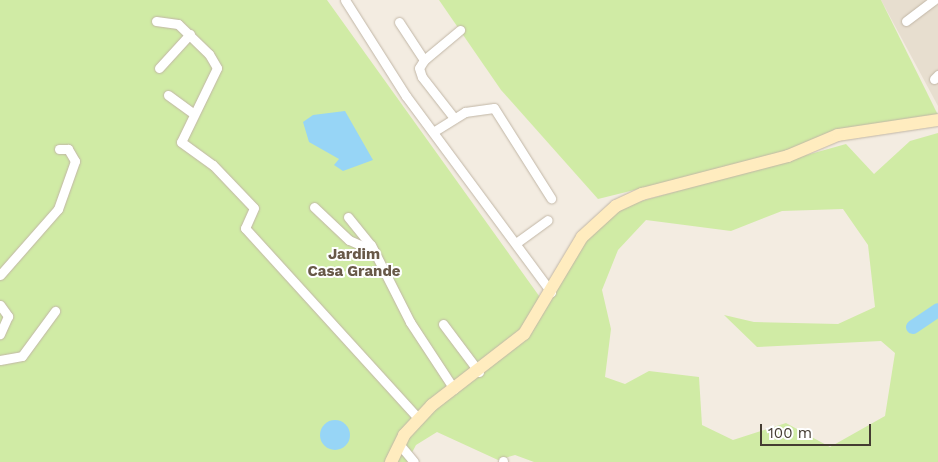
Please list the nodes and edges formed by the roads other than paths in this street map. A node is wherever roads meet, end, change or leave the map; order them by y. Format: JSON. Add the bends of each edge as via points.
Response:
{"nodes":[{"id":1,"x":345,"y":0,"type":"edge"},
{"id":2,"x":934,"y":0,"type":"edge"},
{"id":3,"x":156,"y":21,"type":"dead end"},
{"id":4,"x":906,"y":21,"type":"dead end"},
{"id":5,"x":399,"y":22,"type":"dead end"},
{"id":6,"x":460,"y":30,"type":"dead end"},
{"id":7,"x":190,"y":34,"type":"junction"},
{"id":8,"x":424,"y":60,"type":"junction"},
{"id":9,"x":160,"y":68,"type":"dead end"},
{"id":10,"x":168,"y":94,"type":"dead end"},
{"id":11,"x":194,"y":114,"type":"junction"},
{"id":12,"x":454,"y":118,"type":"junction"},
{"id":13,"x":938,"y":120,"type":"edge"},
{"id":14,"x":433,"y":132,"type":"junction"},
{"id":15,"x":59,"y":149,"type":"dead end"},
{"id":16,"x":551,"y":198,"type":"dead end"},
{"id":17,"x":314,"y":207,"type":"dead end"},
{"id":18,"x":348,"y":217,"type":"dead end"},
{"id":19,"x":548,"y":220,"type":"dead end"},
{"id":20,"x":516,"y":243,"type":"junction"},
{"id":21,"x":374,"y":251,"type":"junction"},
{"id":22,"x":0,"y":275,"type":"edge"},
{"id":23,"x":551,"y":292,"type":"junction"},
{"id":24,"x":0,"y":305,"type":"edge"},
{"id":25,"x":55,"y":311,"type":"dead end"},
{"id":26,"x":443,"y":324,"type":"dead end"},
{"id":27,"x":0,"y":334,"type":"edge"},
{"id":28,"x":0,"y":360,"type":"edge"},
{"id":29,"x":478,"y":372,"type":"junction"},
{"id":30,"x":454,"y":388,"type":"junction"},
{"id":31,"x":418,"y":418,"type":"junction"},
{"id":32,"x":399,"y":444,"type":"junction"},
{"id":33,"x":391,"y":462,"type":"edge"},
{"id":34,"x":414,"y":462,"type":"edge"}],
"edges":[{"from":1,"to":14,"type":"street"},
{"from":2,"to":4,"type":"street"},
{"from":3,"to":7,"type":"street","via":[[178,24]]},
{"from":5,"to":8,"type":"street"},
{"from":6,"to":8,"type":"street"},
{"from":7,"to":9,"type":"street"},
{"from":7,"to":11,"type":"street","via":[[217,68]]},
{"from":8,"to":12,"type":"street","via":[[419,68],[422,77]]},
{"from":10,"to":11,"type":"street"},
{"from":11,"to":31,"type":"street","via":[[181,142],[213,164],[254,208],[245,228]]},
{"from":12,"to":14,"type":"street"},
{"from":12,"to":16,"type":"street","via":[[494,108]]},
{"from":13,"to":23,"type":"main road","via":[[849,132],[778,159],[629,198],[590,228]]},
{"from":14,"to":20,"type":"street"},
{"from":15,"to":22,"type":"street","via":[[68,150],[75,161],[58,209]]},
{"from":17,"to":21,"type":"street","via":[[349,240]]},
{"from":18,"to":21,"type":"street"},
{"from":19,"to":20,"type":"street"},
{"from":20,"to":23,"type":"street"},
{"from":21,"to":30,"type":"street","via":[[410,322]]},
{"from":23,"to":29,"type":"main road","via":[[524,334]]},
{"from":24,"to":27,"type":"street","via":[[8,316]]},
{"from":25,"to":28,"type":"street","via":[[22,356]]},
{"from":26,"to":29,"type":"street"},
{"from":29,"to":30,"type":"main road"},
{"from":30,"to":31,"type":"main road"},
{"from":31,"to":32,"type":"main road"},
{"from":32,"to":33,"type":"main road"},
{"from":32,"to":34,"type":"street"}]}
